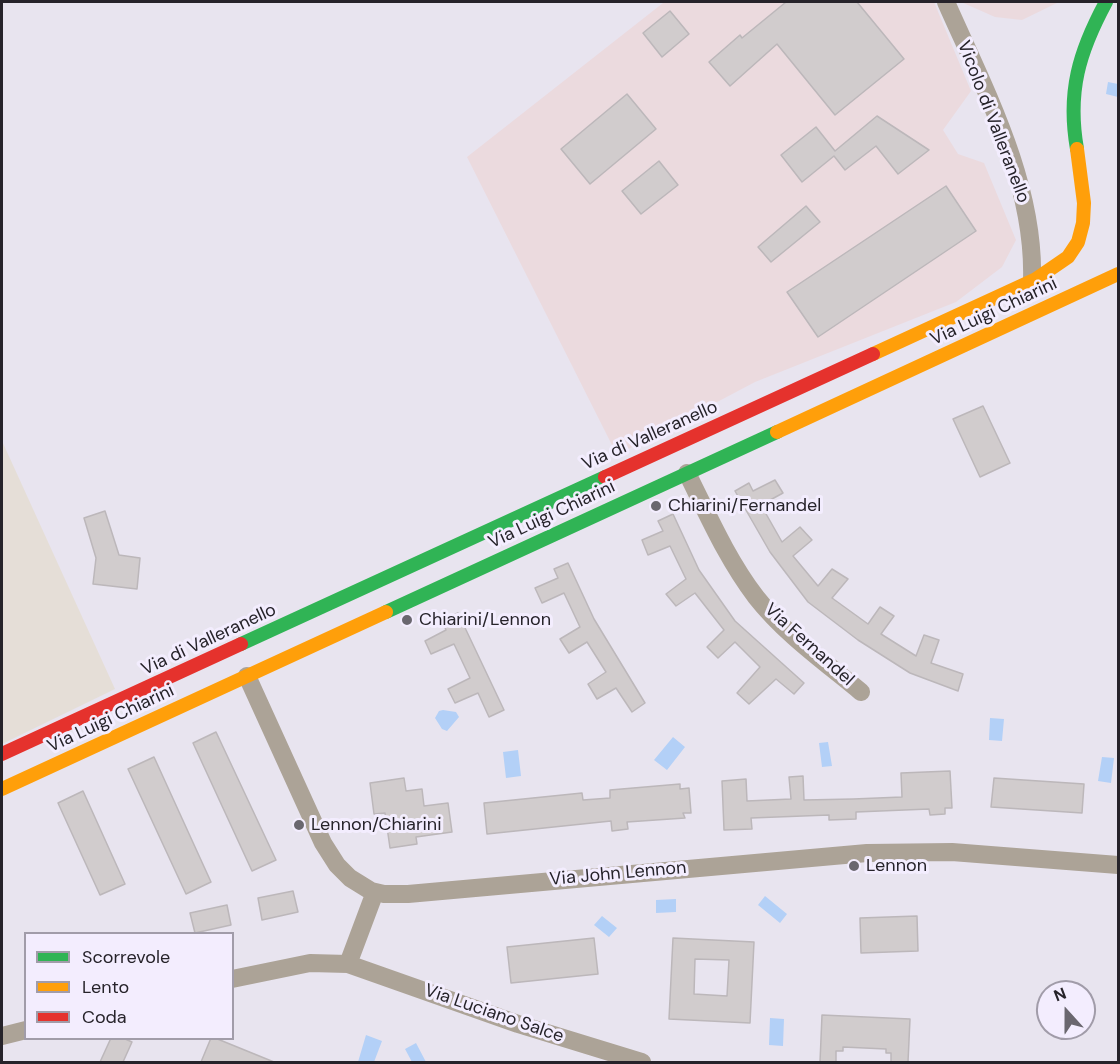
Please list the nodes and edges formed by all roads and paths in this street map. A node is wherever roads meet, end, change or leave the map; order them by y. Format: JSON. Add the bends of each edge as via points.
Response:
{"nodes":[{"id":1,"x":946,"y":2,"type":"edge"},
{"id":2,"x":1106,"y":2,"type":"edge"},
{"id":3,"x":1119,"y":274,"type":"edge"},
{"id":4,"x":1032,"y":280,"type":"junction"},
{"id":5,"x":687,"y":473,"type":"junction"},
{"id":6,"x":247,"y":676,"type":"junction"},
{"id":7,"x":861,"y":692,"type":"dead end"},
{"id":8,"x":2,"y":754,"type":"edge"},
{"id":9,"x":2,"y":789,"type":"edge"},
{"id":10,"x":1119,"y":865,"type":"edge"},
{"id":11,"x":375,"y":892,"type":"junction"},
{"id":12,"x":348,"y":964,"type":"junction"},
{"id":13,"x":234,"y":979,"type":"edge"},
{"id":14,"x":24,"y":1030,"type":"edge"},
{"id":15,"x":2,"y":1036,"type":"edge"},
{"id":16,"x":642,"y":1062,"type":"edge"}],
"edges":[{"from":1,"to":4,"type":"street","name":"Vicolo di Valleranello","via":[[1013,167],[1031,234]]},
{"from":2,"to":4,"type":"street","name":"Via di Valleranello","via":[[1078,67],[1073,94],[1083,201],[1081,235],[1065,260]]},
{"from":3,"to":5,"type":"street","name":"Via Luigi Chiarini"},
{"from":4,"to":8,"type":"street","name":"Via di Valleranello"},
{"from":5,"to":6,"type":"street","name":"Via Luigi Chiarini"},
{"from":5,"to":7,"type":"street","name":"Via Fernandel","via":[[731,558],[757,597],[780,624]]},
{"from":6,"to":9,"type":"street","name":"Via Luigi Chiarini"},
{"from":6,"to":11,"type":"street","name":"Via John Lennon","via":[[327,850],[345,874]]},
{"from":10,"to":11,"type":"street","name":"Via John Lennon","via":[[964,853],[878,852],[408,894]]},
{"from":11,"to":12,"type":"street"},
{"from":12,"to":13,"type":"street","name":"Via Luciano Salce","via":[[310,963]]},
{"from":12,"to":16,"type":"street","name":"Via Luciano Salce","via":[[518,1024]]},
{"from":14,"to":15,"type":"street"}]}
